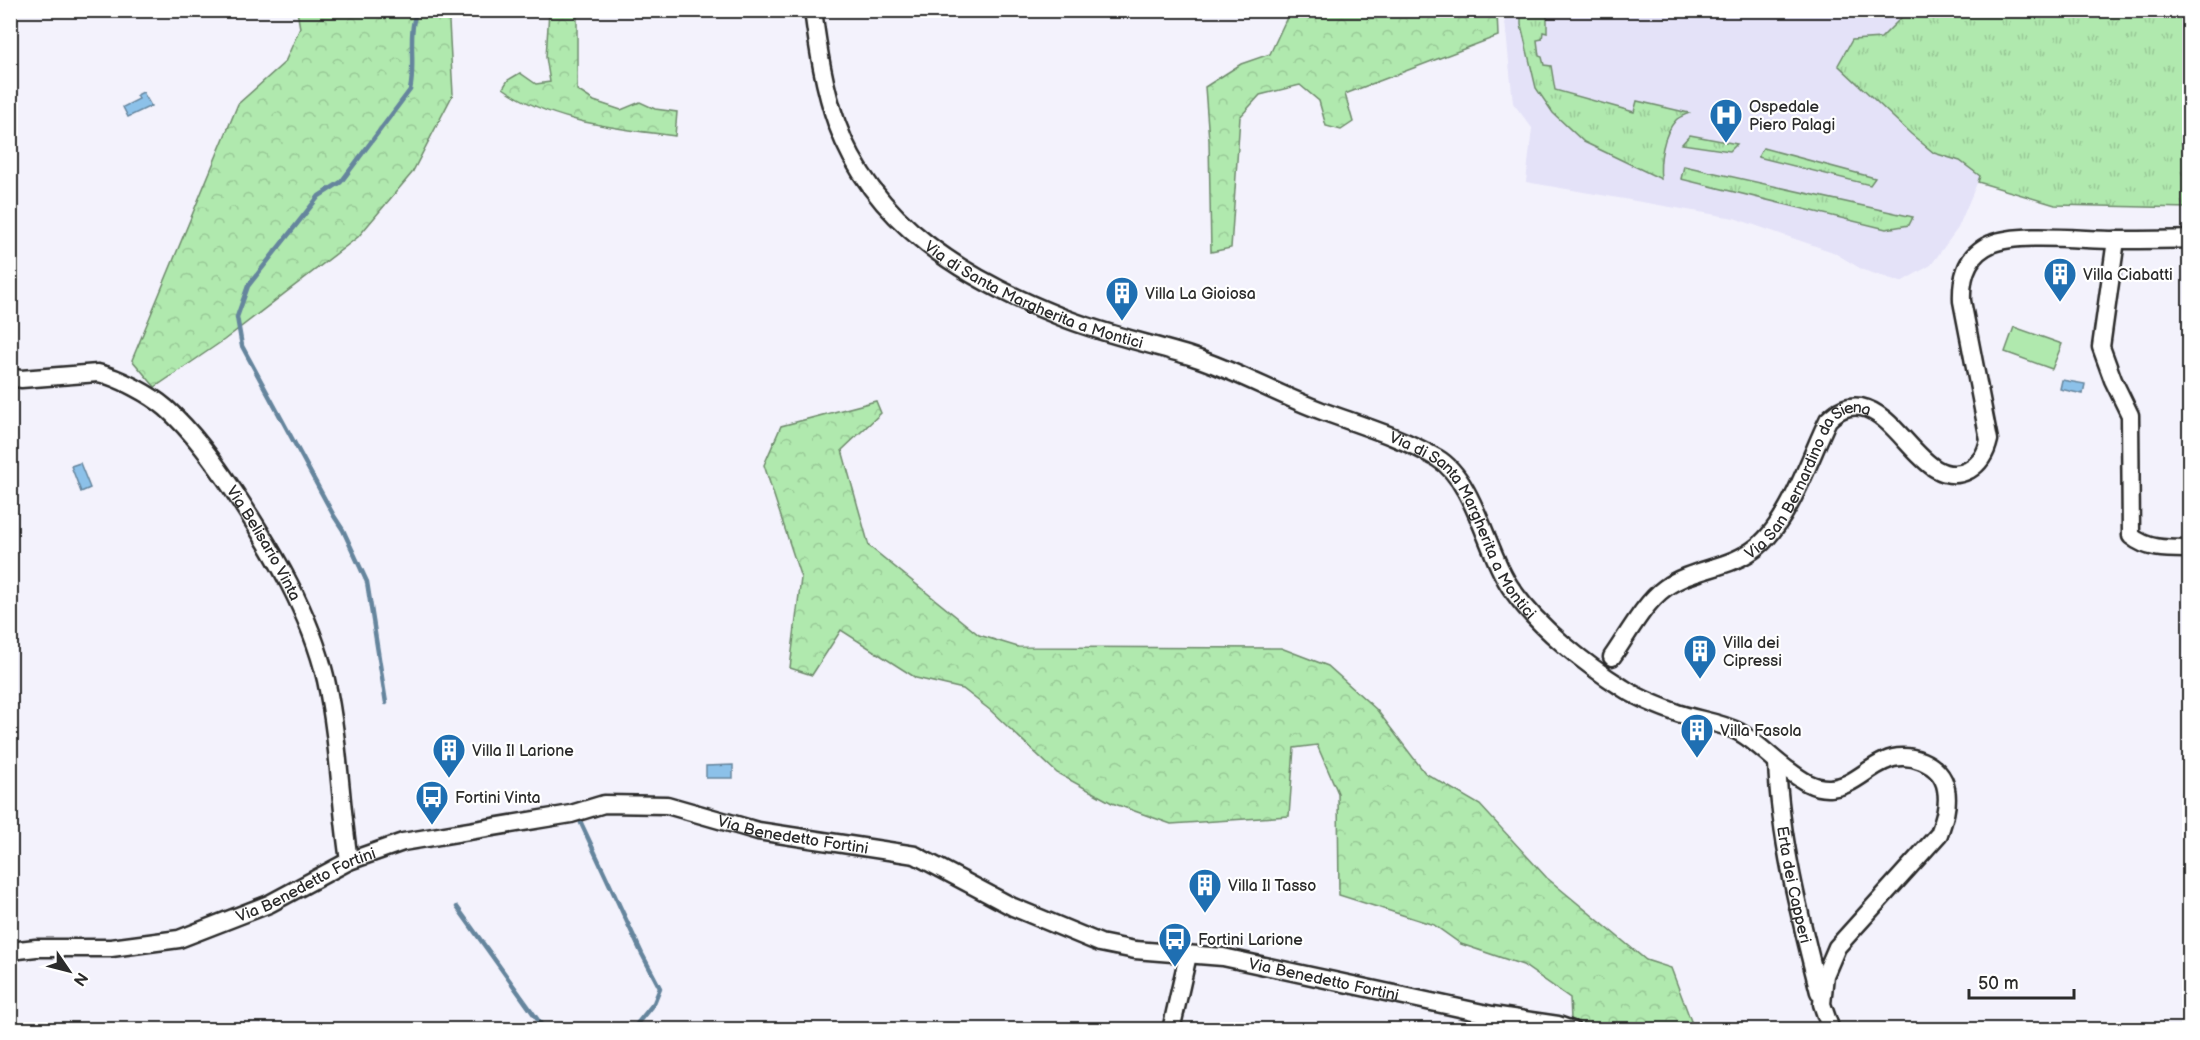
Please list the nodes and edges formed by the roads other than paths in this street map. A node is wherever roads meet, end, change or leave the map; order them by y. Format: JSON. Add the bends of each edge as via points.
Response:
{"nodes":[{"id":1,"x":813,"y":10,"type":"edge"},
{"id":2,"x":2190,"y":239,"type":"edge"},
{"id":3,"x":2116,"y":240,"type":"junction"},
{"id":4,"x":10,"y":377,"type":"edge"},
{"id":5,"x":2190,"y":549,"type":"edge"},
{"id":6,"x":1612,"y":657,"type":"dead end"},
{"id":7,"x":1777,"y":763,"type":"junction"},
{"id":8,"x":349,"y":861,"type":"junction"},
{"id":9,"x":10,"y":951,"type":"edge"},
{"id":10,"x":1188,"y":955,"type":"junction"},
{"id":11,"x":1822,"y":1004,"type":"junction"},
{"id":12,"x":1171,"y":1029,"type":"edge"},
{"id":13,"x":1572,"y":1029,"type":"edge"},
{"id":14,"x":1831,"y":1029,"type":"edge"}],
"edges":[{"from":1,"to":7,"type":"street","name":"Via di Santa Margherita a Montici","via":[[823,72],[849,151],[868,183],[901,223],[932,250],[987,285],[1062,318],[1217,365],[1441,460],[1459,479],[1511,590],[1536,618],[1625,690],[1676,713],[1737,730]]},
{"from":2,"to":3,"type":"street","name":"Via San Bernardino da Siena"},
{"from":3,"to":5,"type":"street","via":[[2101,346],[2130,415],[2131,536],[2156,548]]},
{"from":3,"to":6,"type":"street","name":"Via San Bernardino da Siena","via":[[2004,240],[1989,244],[1969,263],[1963,274],[1962,301],[1989,440],[1979,463],[1958,474],[1942,473],[1878,413],[1848,406],[1836,411],[1780,519],[1766,538],[1741,558],[1665,588]]},
{"from":4,"to":8,"type":"street","name":"Via Belisario Vinta","via":[[98,373],[111,376],[165,407],[222,475],[300,604],[316,646],[332,712]]},
{"from":7,"to":11,"type":"street","name":"Erta dei Capperi","via":[[1795,897]]},
{"from":7,"to":11,"type":"street","name":"Via di Santa Margherita a Montici","via":[[1804,782],[1829,788],[1849,783],[1887,759],[1910,757],[1932,765],[1946,786],[1947,811],[1939,834],[1837,947],[1825,975]]},
{"from":8,"to":9,"type":"street","name":"Via Benedetto Fortini","via":[[269,904],[179,939],[111,948]]},
{"from":8,"to":10,"type":"street","name":"Via Benedetto Fortini","via":[[403,842],[571,814],[604,804],[667,805],[758,831],[915,855],[1013,907],[1100,943]]},
{"from":10,"to":12,"type":"street"},
{"from":10,"to":13,"type":"street","name":"Via Benedetto Fortini","via":[[1223,957]]},
{"from":11,"to":14,"type":"street","name":"Via di Santa Margherita a Montici"}]}
